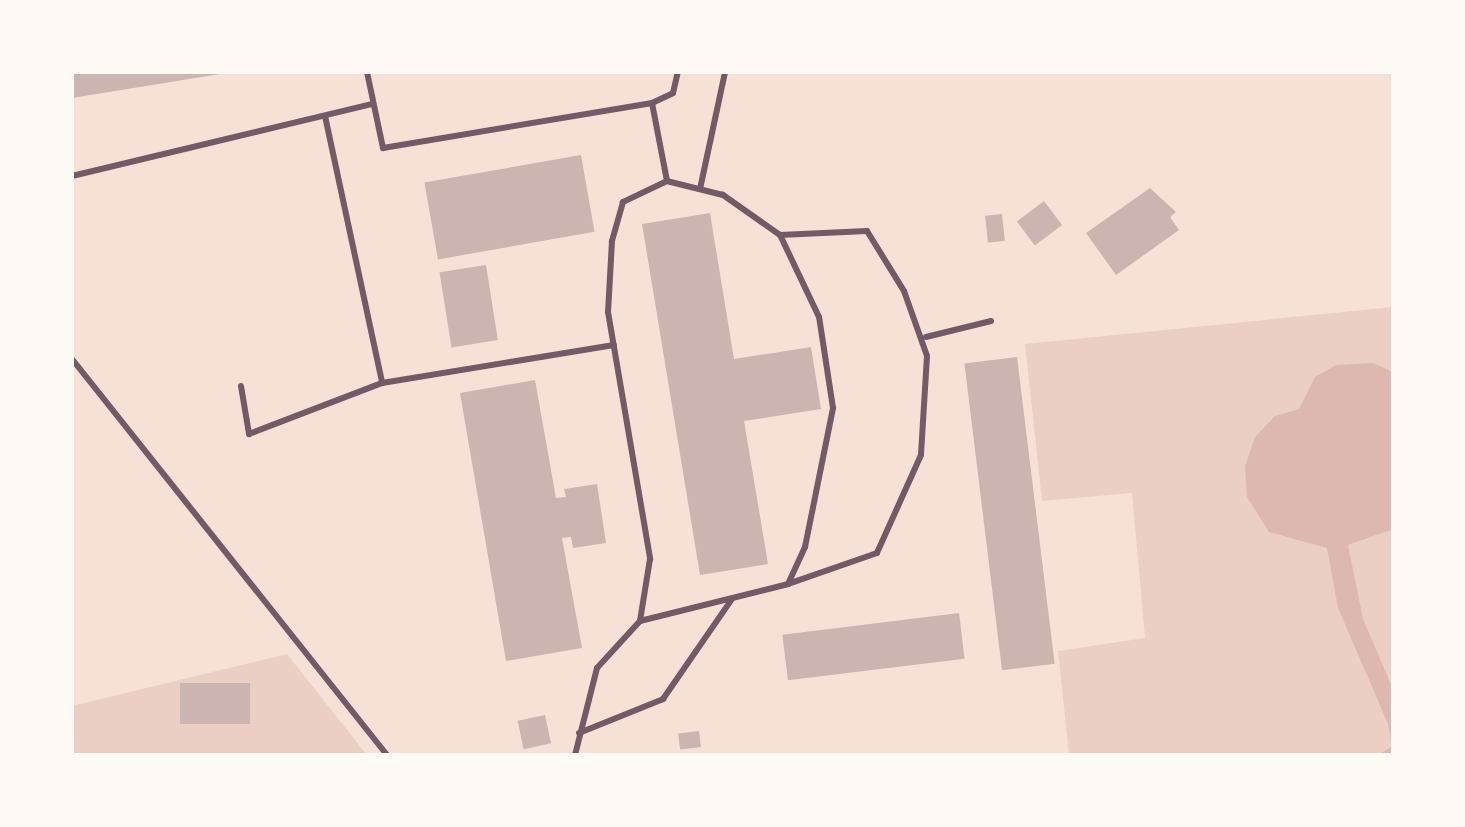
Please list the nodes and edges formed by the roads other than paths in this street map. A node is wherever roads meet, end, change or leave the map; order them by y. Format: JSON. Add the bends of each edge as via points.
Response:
{"nodes":[{"id":1,"x":367,"y":72,"type":"edge"},
{"id":2,"x":678,"y":72,"type":"edge"},
{"id":3,"x":725,"y":72,"type":"edge"},
{"id":4,"x":652,"y":103,"type":"junction"},
{"id":5,"x":373,"y":104,"type":"junction"},
{"id":6,"x":325,"y":116,"type":"junction"},
{"id":7,"x":72,"y":176,"type":"edge"},
{"id":8,"x":667,"y":181,"type":"junction"},
{"id":9,"x":700,"y":189,"type":"junction"},
{"id":10,"x":780,"y":235,"type":"junction"},
{"id":11,"x":991,"y":321,"type":"dead end"},
{"id":12,"x":926,"y":337,"type":"junction"},
{"id":13,"x":614,"y":345,"type":"junction"},
{"id":14,"x":72,"y":359,"type":"edge"},
{"id":15,"x":382,"y":383,"type":"junction"},
{"id":16,"x":241,"y":386,"type":"dead end"},
{"id":17,"x":788,"y":584,"type":"junction"},
{"id":18,"x":732,"y":598,"type":"junction"},
{"id":19,"x":640,"y":621,"type":"junction"},
{"id":20,"x":579,"y":733,"type":"junction"},
{"id":21,"x":387,"y":755,"type":"edge"},
{"id":22,"x":575,"y":755,"type":"edge"}],
"edges":[{"from":1,"to":5,"type":"lane"},
{"from":2,"to":4,"type":"lane","via":[[673,93]]},
{"from":3,"to":9,"type":"lane"},
{"from":4,"to":5,"type":"lane","via":[[383,148]]},
{"from":4,"to":8,"type":"lane"},
{"from":5,"to":6,"type":"lane"},
{"from":6,"to":7,"type":"lane"},
{"from":6,"to":15,"type":"lane"},
{"from":8,"to":9,"type":"lane"},
{"from":8,"to":13,"type":"lane","via":[[623,202],[612,241]]},
{"from":9,"to":10,"type":"lane","via":[[723,195]]},
{"from":10,"to":12,"type":"lane","via":[[867,231]]},
{"from":10,"to":17,"type":"lane","via":[[819,317],[833,408],[805,547]]},
{"from":11,"to":12,"type":"lane"},
{"from":12,"to":17,"type":"lane","via":[[921,455],[877,553]]},
{"from":13,"to":15,"type":"lane"},
{"from":13,"to":19,"type":"lane","via":[[650,559]]},
{"from":14,"to":21,"type":"lane"},
{"from":15,"to":16,"type":"lane","via":[[249,434]]},
{"from":17,"to":18,"type":"lane"},
{"from":18,"to":19,"type":"lane"},
{"from":18,"to":20,"type":"lane","via":[[663,699]]},
{"from":19,"to":20,"type":"lane","via":[[597,668]]},
{"from":20,"to":22,"type":"lane"}]}
